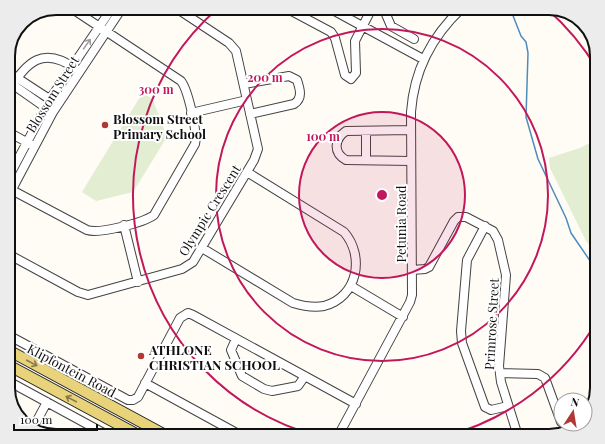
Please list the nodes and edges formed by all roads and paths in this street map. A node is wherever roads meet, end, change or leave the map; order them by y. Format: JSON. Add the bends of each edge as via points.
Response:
{"nodes":[{"id":1,"x":81,"y":15,"type":"edge"},
{"id":2,"x":107,"y":15,"type":"edge"},
{"id":3,"x":117,"y":15,"type":"edge"},
{"id":4,"x":186,"y":15,"type":"edge"},
{"id":5,"x":299,"y":15,"type":"edge"},
{"id":6,"x":342,"y":15,"type":"edge"},
{"id":7,"x":368,"y":15,"type":"edge"},
{"id":8,"x":386,"y":15,"type":"edge"},
{"id":9,"x":455,"y":15,"type":"edge"},
{"id":10,"x":363,"y":26,"type":"junction"},
{"id":11,"x":99,"y":27,"type":"junction"},
{"id":12,"x":106,"y":32,"type":"junction"},
{"id":13,"x":414,"y":39,"type":"dead end"},
{"id":14,"x":423,"y":59,"type":"junction"},
{"id":15,"x":72,"y":66,"type":"junction"},
{"id":16,"x":80,"y":72,"type":"junction"},
{"id":17,"x":15,"y":79,"type":"edge"},
{"id":18,"x":15,"y":82,"type":"edge"},
{"id":19,"x":15,"y":83,"type":"edge"},
{"id":20,"x":244,"y":84,"type":"junction"},
{"id":21,"x":50,"y":100,"type":"junction"},
{"id":22,"x":247,"y":100,"type":"junction"},
{"id":23,"x":58,"y":105,"type":"junction"},
{"id":24,"x":45,"y":107,"type":"junction"},
{"id":25,"x":53,"y":112,"type":"junction"},
{"id":26,"x":191,"y":113,"type":"junction"},
{"id":27,"x":250,"y":114,"type":"junction"},
{"id":28,"x":411,"y":130,"type":"junction"},
{"id":29,"x":366,"y":131,"type":"junction"},
{"id":30,"x":15,"y":136,"type":"edge"},
{"id":31,"x":26,"y":142,"type":"junction"},
{"id":32,"x":34,"y":147,"type":"junction"},
{"id":33,"x":366,"y":160,"type":"junction"},
{"id":34,"x":411,"y":161,"type":"junction"},
{"id":35,"x":15,"y":164,"type":"edge"},
{"id":36,"x":247,"y":172,"type":"junction"},
{"id":37,"x":15,"y":181,"type":"edge"},
{"id":38,"x":15,"y":195,"type":"edge"},
{"id":39,"x":124,"y":225,"type":"junction"},
{"id":40,"x":485,"y":226,"type":"junction"},
{"id":41,"x":202,"y":248,"type":"junction"},
{"id":42,"x":15,"y":258,"type":"edge"},
{"id":43,"x":412,"y":270,"type":"junction"},
{"id":44,"x":138,"y":282,"type":"junction"},
{"id":45,"x":351,"y":286,"type":"junction"},
{"id":46,"x":403,"y":317,"type":"junction"},
{"id":47,"x":15,"y":339,"type":"edge"},
{"id":48,"x":236,"y":339,"type":"junction"},
{"id":49,"x":15,"y":354,"type":"edge"},
{"id":50,"x":15,"y":369,"type":"edge"},
{"id":51,"x":500,"y":373,"type":"junction"},
{"id":52,"x":304,"y":376,"type":"junction"},
{"id":53,"x":145,"y":383,"type":"junction"},
{"id":54,"x":15,"y":385,"type":"edge"},
{"id":55,"x":553,"y":400,"type":"edge"},
{"id":56,"x":47,"y":402,"type":"junction"},
{"id":57,"x":356,"y":404,"type":"junction"},
{"id":58,"x":508,"y":406,"type":"junction"},
{"id":59,"x":36,"y":423,"type":"edge"},
{"id":60,"x":93,"y":429,"type":"edge"},
{"id":61,"x":127,"y":429,"type":"edge"},
{"id":62,"x":154,"y":429,"type":"edge"},
{"id":63,"x":229,"y":429,"type":"edge"},
{"id":64,"x":342,"y":429,"type":"edge"},
{"id":65,"x":516,"y":429,"type":"edge"}],
"edges":[{"from":1,"to":11,"type":"street"},
{"from":2,"to":11,"type":"street","name":"Blossom Street"},
{"from":3,"to":12,"type":"street","name":"Blossom Street"},
{"from":4,"to":20,"type":"street","name":"Olympic Crescent","via":[[233,47]]},
{"from":5,"to":10,"type":"street","via":[[333,34],[347,78],[353,78],[356,73],[355,41]]},
{"from":6,"to":10,"type":"street"},
{"from":7,"to":10,"type":"street"},
{"from":8,"to":13,"type":"street","via":[[391,26]]},
{"from":9,"to":14,"type":"street","name":"Petunia Road","via":[[441,30]]},
{"from":10,"to":14,"type":"street"},
{"from":11,"to":12,"type":"street"},
{"from":15,"to":11,"type":"street","name":"Blossom Street","one_way":true},
{"from":12,"to":16,"type":"street","name":"Blossom Street"},
{"from":12,"to":26,"type":"street","via":[[181,81],[186,90]]},
{"from":14,"to":28,"type":"street","name":"Petunia Road","via":[[414,89]]},
{"from":15,"to":16,"type":"street"},
{"from":15,"to":17,"type":"street","via":[[54,58],[37,59],[26,66]]},
{"from":15,"to":21,"type":"street","name":"Blossom Street"},
{"from":16,"to":23,"type":"street","name":"Blossom Street"},
{"from":18,"to":21,"type":"street"},
{"from":19,"to":24,"type":"street"},
{"from":20,"to":22,"type":"street","name":"Olympic Crescent"},
{"from":20,"to":27,"type":"street","via":[[289,76],[297,80],[301,94],[294,104]]},
{"from":21,"to":23,"type":"street"},
{"from":21,"to":24,"type":"street","name":"Blossom Street"},
{"from":22,"to":26,"type":"street"},
{"from":22,"to":27,"type":"street","name":"Olympic Crescent"},
{"from":23,"to":25,"type":"street","name":"Blossom Street"},
{"from":24,"to":25,"type":"street"},
{"from":24,"to":31,"type":"street","name":"Blossom Street"},
{"from":25,"to":32,"type":"street","name":"Blossom Street"},
{"from":26,"to":39,"type":"street","via":[[196,140],[194,147],[154,215]]},
{"from":27,"to":36,"type":"street","name":"Olympic Crescent","via":[[258,149]]},
{"from":28,"to":29,"type":"street"},
{"from":28,"to":34,"type":"street","name":"Petunia Road"},
{"from":29,"to":33,"type":"street"},
{"from":29,"to":33,"type":"street","via":[[346,131],[336,142],[336,151],[340,157],[346,160]]},
{"from":30,"to":31,"type":"street"},
{"from":31,"to":32,"type":"street"},
{"from":31,"to":35,"type":"street","name":"Blossom Street"},
{"from":32,"to":37,"type":"street","name":"Blossom Street"},
{"from":33,"to":34,"type":"street"},
{"from":34,"to":43,"type":"street","name":"Petunia Road"},
{"from":36,"to":41,"type":"street","name":"Olympic Crescent"},
{"from":36,"to":45,"type":"street","via":[[344,232],[356,256],[356,269]]},
{"from":38,"to":39,"type":"street","via":[[93,232]]},
{"from":39,"to":44,"type":"street"},
{"from":40,"to":43,"type":"street","name":"Primrose Street","via":[[466,216],[458,217],[429,267]]},
{"from":40,"to":51,"type":"street","name":"Primrose Street","via":[[496,235],[506,275]]},
{"from":40,"to":58,"type":"street","via":[[468,260],[461,338],[485,407],[491,410]]},
{"from":41,"to":44,"type":"street","name":"Olympic Crescent","via":[[187,267]]},
{"from":41,"to":45,"type":"street","via":[[293,303],[324,306],[333,302]]},
{"from":42,"to":44,"type":"street","name":"Olympic Crescent","via":[[88,295]]},
{"from":43,"to":46,"type":"street","name":"Petunia Road","via":[[412,295]]},
{"from":45,"to":46,"type":"street"},
{"from":46,"to":57,"type":"street","name":"Petunia Road"},
{"from":47,"to":53,"type":"street","via":[[128,400],[136,399]]},
{"from":48,"to":52,"type":"street"},
{"from":48,"to":52,"type":"street","via":[[231,350],[240,373],[264,389],[272,391],[298,386]]},
{"from":48,"to":53,"type":"street","via":[[193,315],[183,314]]},
{"from":49,"to":62,"type":"main road","name":"Klipfontein Road","one_way":true},
{"from":61,"to":50,"type":"main road","name":"Klipfontein Road","one_way":true},
{"from":51,"to":55,"type":"street","via":[[538,374],[545,378]]},
{"from":51,"to":58,"type":"street","name":"Primrose Street"},
{"from":52,"to":57,"type":"street"},
{"from":53,"to":63,"type":"street"},
{"from":54,"to":56,"type":"street"},
{"from":56,"to":59,"type":"street"},
{"from":56,"to":60,"type":"street"},
{"from":57,"to":64,"type":"street","name":"Petunia Road"},
{"from":58,"to":65,"type":"street","name":"Primrose Street"}]}
